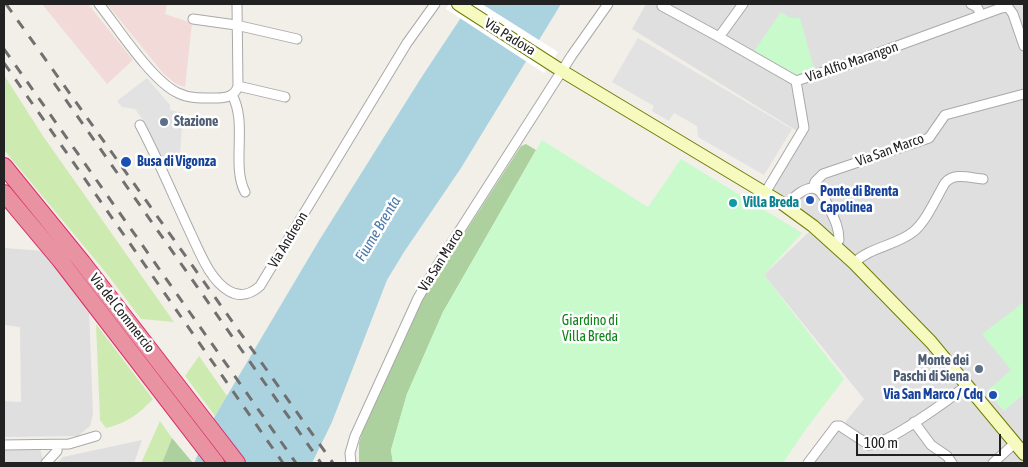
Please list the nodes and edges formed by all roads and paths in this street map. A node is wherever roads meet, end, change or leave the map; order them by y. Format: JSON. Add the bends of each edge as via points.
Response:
{"nodes":[{"id":1,"x":99,"y":4,"type":"edge"},
{"id":2,"x":237,"y":4,"type":"edge"},
{"id":3,"x":435,"y":4,"type":"edge"},
{"id":4,"x":458,"y":4,"type":"edge"},
{"id":5,"x":608,"y":4,"type":"edge"},
{"id":6,"x":743,"y":4,"type":"edge"},
{"id":7,"x":971,"y":4,"type":"edge"},
{"id":8,"x":662,"y":6,"type":"dead end"},
{"id":9,"x":981,"y":15,"type":"junction"},
{"id":10,"x":193,"y":19,"type":"dead end"},
{"id":11,"x":1020,"y":24,"type":"edge"},
{"id":12,"x":236,"y":25,"type":"junction"},
{"id":13,"x":719,"y":37,"type":"junction"},
{"id":14,"x":297,"y":39,"type":"dead end"},
{"id":15,"x":1024,"y":46,"type":"edge"},
{"id":16,"x":562,"y":71,"type":"junction"},
{"id":17,"x":796,"y":81,"type":"junction"},
{"id":18,"x":238,"y":86,"type":"junction"},
{"id":19,"x":1024,"y":94,"type":"edge"},
{"id":20,"x":232,"y":95,"type":"junction"},
{"id":21,"x":285,"y":97,"type":"dead end"},
{"id":22,"x":140,"y":125,"type":"dead end"},
{"id":23,"x":4,"y":166,"type":"edge"},
{"id":24,"x":982,"y":179,"type":"dead end"},
{"id":25,"x":813,"y":188,"type":"junction"},
{"id":26,"x":245,"y":192,"type":"dead end"},
{"id":27,"x":4,"y":193,"type":"edge"},
{"id":28,"x":765,"y":193,"type":"junction"},
{"id":29,"x":786,"y":207,"type":"junction"},
{"id":30,"x":835,"y":245,"type":"junction"},
{"id":31,"x":854,"y":263,"type":"junction"},
{"id":32,"x":967,"y":385,"type":"junction"},
{"id":33,"x":914,"y":422,"type":"junction"},
{"id":34,"x":96,"y":436,"type":"dead end"},
{"id":35,"x":1015,"y":443,"type":"junction"},
{"id":36,"x":56,"y":444,"type":"junction"},
{"id":37,"x":4,"y":445,"type":"edge"},
{"id":38,"x":1024,"y":454,"type":"edge"},
{"id":39,"x":46,"y":463,"type":"edge"},
{"id":40,"x":216,"y":463,"type":"edge"},
{"id":41,"x":237,"y":463,"type":"edge"},
{"id":42,"x":351,"y":463,"type":"edge"},
{"id":43,"x":808,"y":463,"type":"edge"},
{"id":44,"x":952,"y":463,"type":"edge"},
{"id":45,"x":993,"y":463,"type":"edge"}],
"edges":[{"from":1,"to":20,"type":"street","via":[[163,84],[179,94],[194,97],[226,98]]},
{"from":2,"to":12,"type":"street"},
{"from":3,"to":22,"type":"street","name":"Via Andreon","via":[[407,43],[260,286],[253,292],[240,295],[230,292],[212,273]]},
{"from":4,"to":16,"type":"main road","name":"Via Padova"},
{"from":5,"to":16,"type":"street","name":"Via San Marco"},
{"from":6,"to":13,"type":"street"},
{"from":7,"to":9,"type":"street"},
{"from":8,"to":13,"type":"street"},
{"from":9,"to":11,"type":"street","name":"Via Alfio Marangon","via":[[1008,8]]},
{"from":9,"to":17,"type":"street","name":"Via Alfio Marangon"},
{"from":10,"to":12,"type":"street"},
{"from":11,"to":15,"type":"street","name":"Via Alfio Marangon"},
{"from":12,"to":14,"type":"street"},
{"from":12,"to":18,"type":"street"},
{"from":13,"to":17,"type":"street"},
{"from":16,"to":28,"type":"main road"},
{"from":16,"to":42,"type":"street","name":"Via San Marco","via":[[418,298],[355,436]]},
{"from":17,"to":28,"type":"street","name":"Via Alfio Marangon","via":[[804,128]]},
{"from":18,"to":20,"type":"street"},
{"from":18,"to":21,"type":"street"},
{"from":19,"to":25,"type":"street","name":"Via San Marco","via":[[945,115],[929,138],[822,174]]},
{"from":20,"to":26,"type":"street","via":[[239,116],[241,178]]},
{"from":23,"to":41,"type":"highway","name":"Via del Commercio"},
{"from":24,"to":31,"type":"street","via":[[950,178],[917,228]]},
{"from":25,"to":29,"type":"street","name":"Via San Marco","via":[[792,198]]},
{"from":25,"to":30,"type":"street","via":[[819,190],[836,224],[840,240]]},
{"from":27,"to":40,"type":"highway","name":"Via del Commercio","via":[[60,260]]},
{"from":28,"to":29,"type":"main road"},
{"from":29,"to":30,"type":"main road"},
{"from":30,"to":31,"type":"main road"},
{"from":31,"to":32,"type":"main road","via":[[931,342]]},
{"from":32,"to":33,"type":"street"},
{"from":32,"to":35,"type":"main road"},
{"from":33,"to":43,"type":"street","via":[[873,445],[836,426]]},
{"from":33,"to":44,"type":"street","via":[[931,445],[948,456]]},
{"from":34,"to":36,"type":"street","via":[[76,443]]},
{"from":35,"to":38,"type":"main road"},
{"from":35,"to":45,"type":"street"},
{"from":36,"to":37,"type":"street"},
{"from":36,"to":39,"type":"street","via":[[57,451]]}]}
